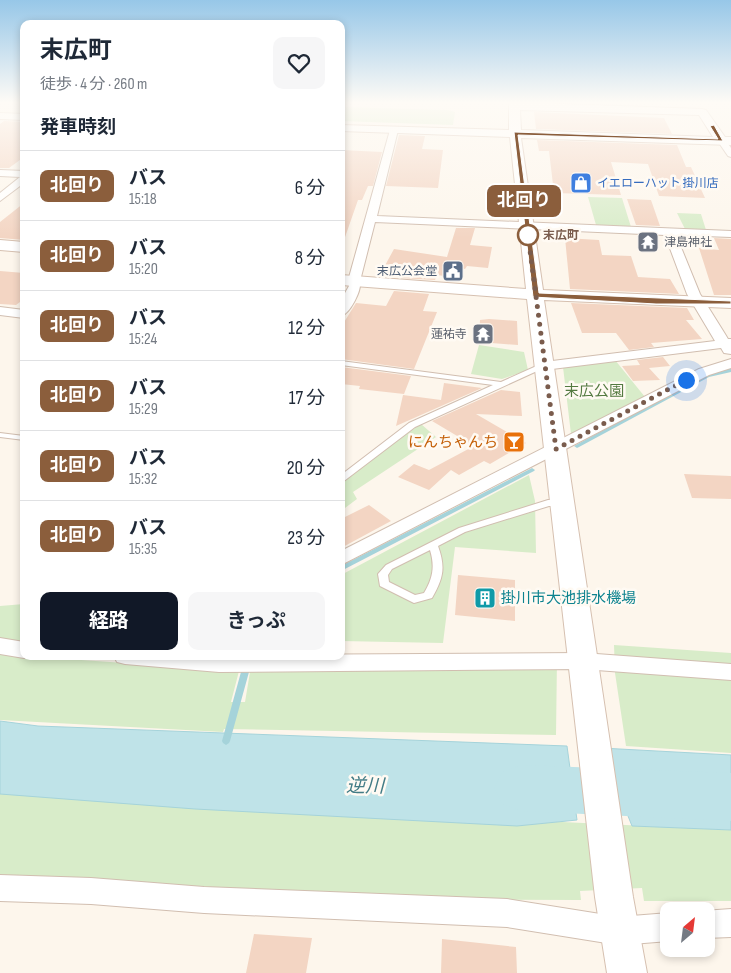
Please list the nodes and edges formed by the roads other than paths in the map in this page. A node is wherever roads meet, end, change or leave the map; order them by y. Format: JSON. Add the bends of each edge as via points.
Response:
{"nodes":[{"id":1,"x":389,"y":147,"type":"edge"},
{"id":2,"x":517,"y":147,"type":"edge"},
{"id":3,"x":0,"y":173,"type":"edge"},
{"id":4,"x":20,"y":174,"type":"edge"},
{"id":5,"x":20,"y":181,"type":"edge"},
{"id":6,"x":0,"y":198,"type":"edge"},
{"id":7,"x":370,"y":220,"type":"junction"},
{"id":8,"x":527,"y":226,"type":"junction"},
{"id":9,"x":668,"y":231,"type":"junction"},
{"id":10,"x":731,"y":234,"type":"edge"},
{"id":11,"x":0,"y":245,"type":"edge"},
{"id":12,"x":20,"y":248,"type":"edge"},
{"id":13,"x":348,"y":280,"type":"edge"},
{"id":14,"x":535,"y":295,"type":"junction"},
{"id":15,"x":697,"y":302,"type":"junction"},
{"id":16,"x":731,"y":303,"type":"edge"},
{"id":17,"x":345,"y":305,"type":"edge"},
{"id":18,"x":0,"y":311,"type":"edge"},
{"id":19,"x":20,"y":314,"type":"edge"},
{"id":20,"x":729,"y":347,"type":"edge"},
{"id":21,"x":731,"y":363,"type":"edge"},
{"id":22,"x":345,"y":364,"type":"edge"},
{"id":23,"x":544,"y":366,"type":"junction"},
{"id":24,"x":502,"y":384,"type":"junction"},
{"id":25,"x":0,"y":435,"type":"edge"},
{"id":26,"x":20,"y":438,"type":"edge"},
{"id":27,"x":556,"y":449,"type":"junction"},
{"id":28,"x":345,"y":476,"type":"edge"},
{"id":29,"x":563,"y":504,"type":"junction"},
{"id":30,"x":433,"y":544,"type":"junction"},
{"id":31,"x":345,"y":557,"type":"edge"},
{"id":32,"x":0,"y":646,"type":"edge"},
{"id":33,"x":20,"y":649,"type":"edge"},
{"id":34,"x":179,"y":660,"type":"edge"},
{"id":35,"x":584,"y":669,"type":"junction"},
{"id":36,"x":731,"y":672,"type":"edge"},
{"id":37,"x":0,"y":888,"type":"edge"},
{"id":38,"x":616,"y":914,"type":"junction"},
{"id":39,"x":731,"y":922,"type":"edge"},
{"id":40,"x":715,"y":923,"type":"edge"},
{"id":41,"x":660,"y":925,"type":"edge"},
{"id":42,"x":626,"y":973,"type":"edge"}],
"edges":[{"from":1,"to":7,"type":"street"},
{"from":2,"to":8,"type":"street"},
{"from":3,"to":4,"type":"street"},
{"from":5,"to":6,"type":"street"},
{"from":7,"to":8,"type":"street"},
{"from":7,"to":13,"type":"street"},
{"from":8,"to":9,"type":"street"},
{"from":8,"to":14,"type":"street"},
{"from":9,"to":10,"type":"street"},
{"from":9,"to":15,"type":"street","via":[[678,264]]},
{"from":11,"to":12,"type":"street"},
{"from":13,"to":14,"type":"street"},
{"from":13,"to":17,"type":"street","via":[[355,286]]},
{"from":14,"to":15,"type":"street"},
{"from":14,"to":23,"type":"street"},
{"from":15,"to":16,"type":"street"},
{"from":15,"to":20,"type":"street"},
{"from":18,"to":19,"type":"street"},
{"from":20,"to":23,"type":"street"},
{"from":21,"to":27,"type":"street","via":[[704,372]]},
{"from":22,"to":24,"type":"lane"},
{"from":23,"to":24,"type":"lane"},
{"from":23,"to":27,"type":"street"},
{"from":24,"to":28,"type":"lane","via":[[412,425]]},
{"from":25,"to":26,"type":"lane"},
{"from":27,"to":29,"type":"street"},
{"from":27,"to":31,"type":"street"},
{"from":29,"to":30,"type":"lane","via":[[548,503],[462,530]]},
{"from":29,"to":35,"type":"street"},
{"from":30,"to":30,"type":"lane","via":[[389,567],[383,574],[384,584],[414,599],[428,596],[440,563]]},
{"from":32,"to":33,"type":"street"},
{"from":34,"to":35,"type":"street","via":[[219,664]]},
{"from":35,"to":36,"type":"street"},
{"from":35,"to":38,"type":"street"},
{"from":37,"to":38,"type":"street","via":[[507,913]]},
{"from":38,"to":41,"type":"street"},
{"from":38,"to":42,"type":"street"},
{"from":39,"to":40,"type":"street"}]}
